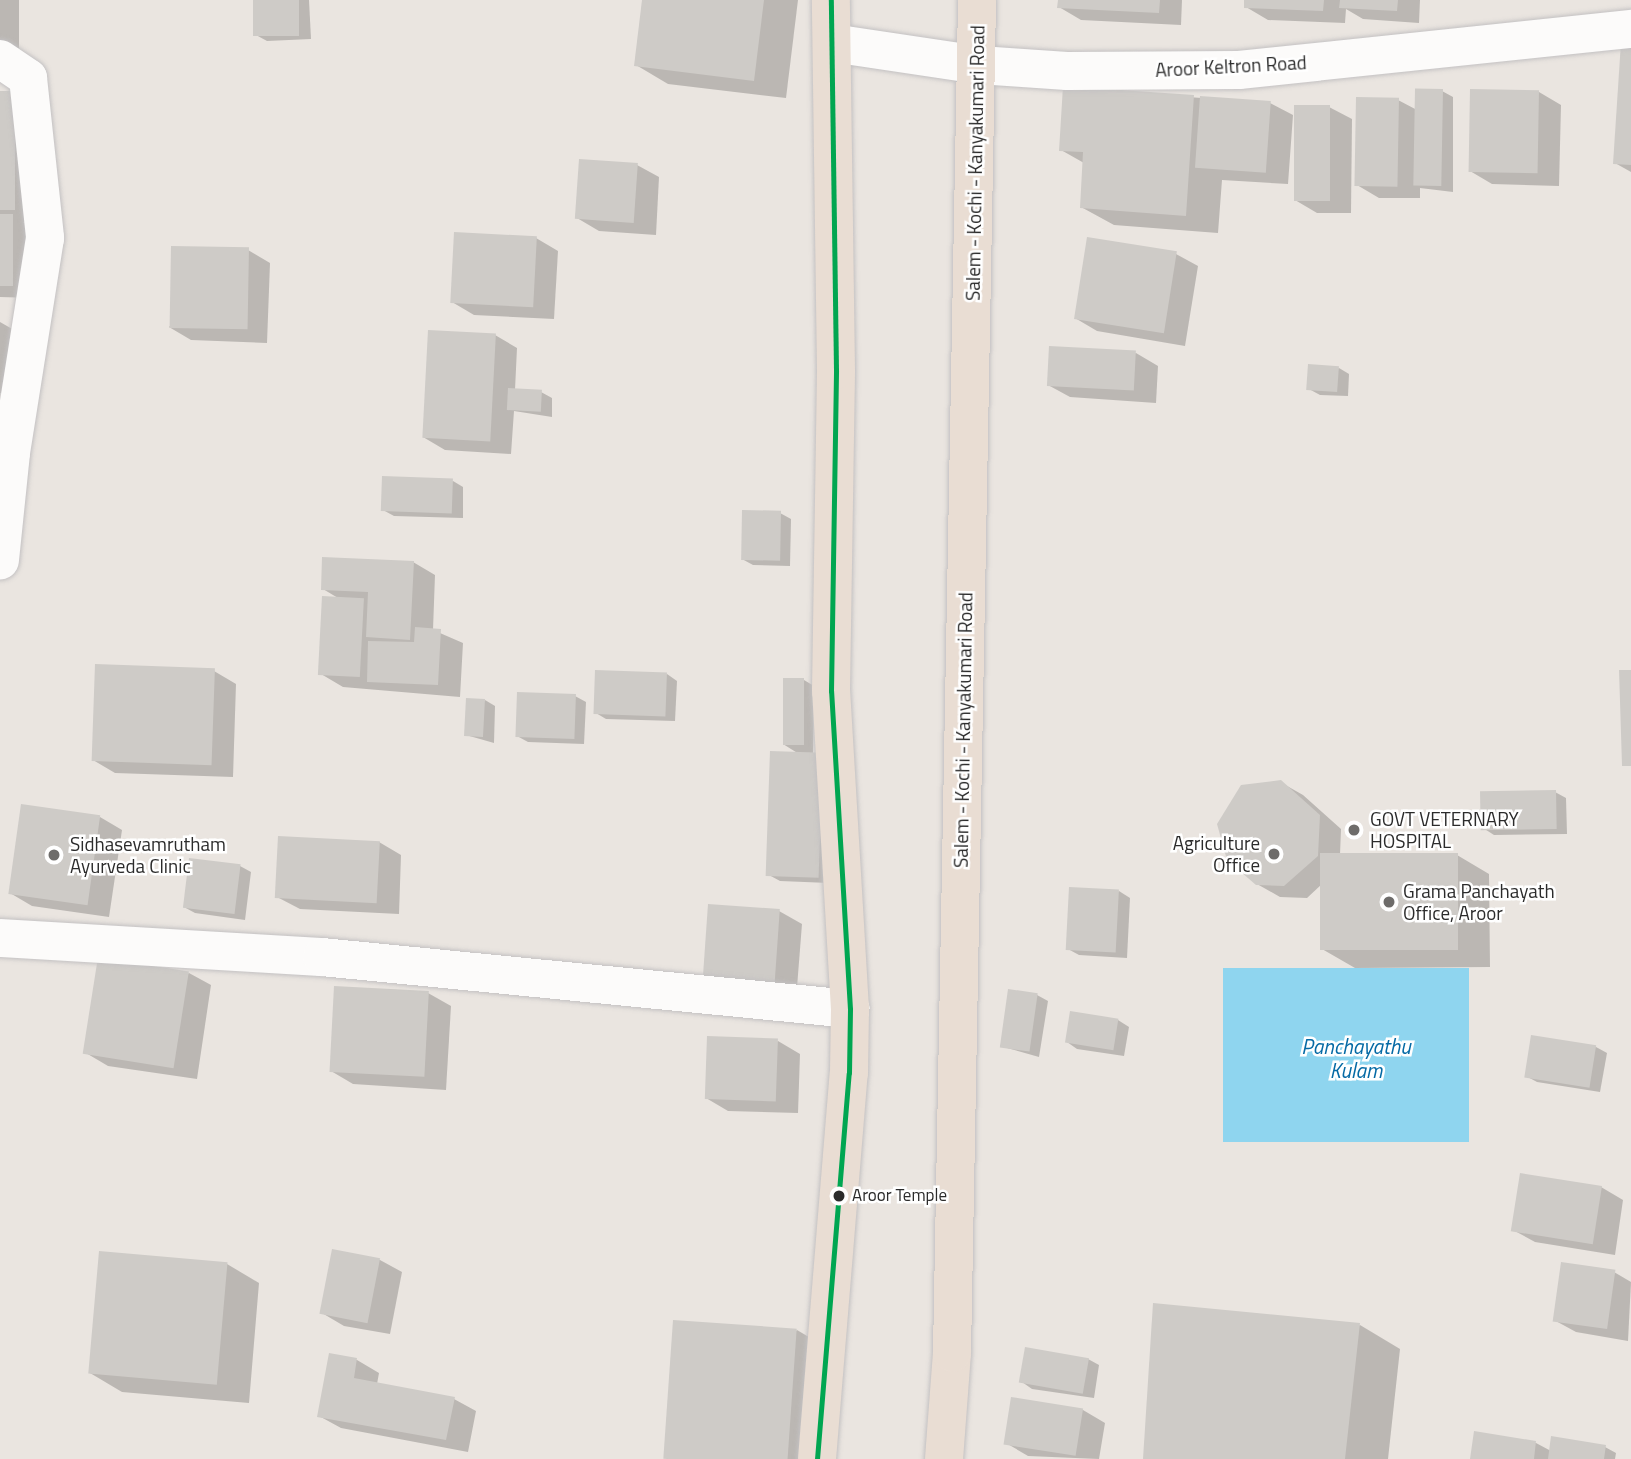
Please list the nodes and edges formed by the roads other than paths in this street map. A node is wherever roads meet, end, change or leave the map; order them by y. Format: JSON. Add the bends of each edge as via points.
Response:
{"nodes":[{"id":1,"x":831,"y":0,"type":"edge"},
{"id":2,"x":977,"y":0,"type":"edge"},
{"id":3,"x":1631,"y":29,"type":"edge"},
{"id":4,"x":832,"y":43,"type":"junction"},
{"id":5,"x":0,"y":60,"type":"edge"},
{"id":6,"x":979,"y":65,"type":"junction"},
{"id":7,"x":0,"y":560,"type":"edge"},
{"id":8,"x":0,"y":938,"type":"edge"},
{"id":9,"x":850,"y":1009,"type":"junction"},
{"id":10,"x":817,"y":1459,"type":"edge"},
{"id":11,"x":944,"y":1459,"type":"edge"}],
"edges":[{"from":1,"to":4,"type":"highway"},
{"from":2,"to":6,"type":"highway","name":"Salem - Kochi - Kanyakumari Road"},
{"from":3,"to":6,"type":"street","name":"Aroor Keltron Road","via":[[1239,70],[1068,71]]},
{"from":4,"to":6,"type":"street","name":"Aroor Keltron Road"},
{"from":4,"to":9,"type":"highway","via":[[836,370],[831,691]]},
{"from":5,"to":7,"type":"street","via":[[28,78],[45,238],[11,453]]},
{"from":6,"to":11,"type":"highway","name":"Salem - Kochi - Kanyakumari Road","via":[[952,1353]]},
{"from":8,"to":9,"type":"street","via":[[322,957]]},
{"from":9,"to":10,"type":"highway","via":[[849,1073]]}]}
